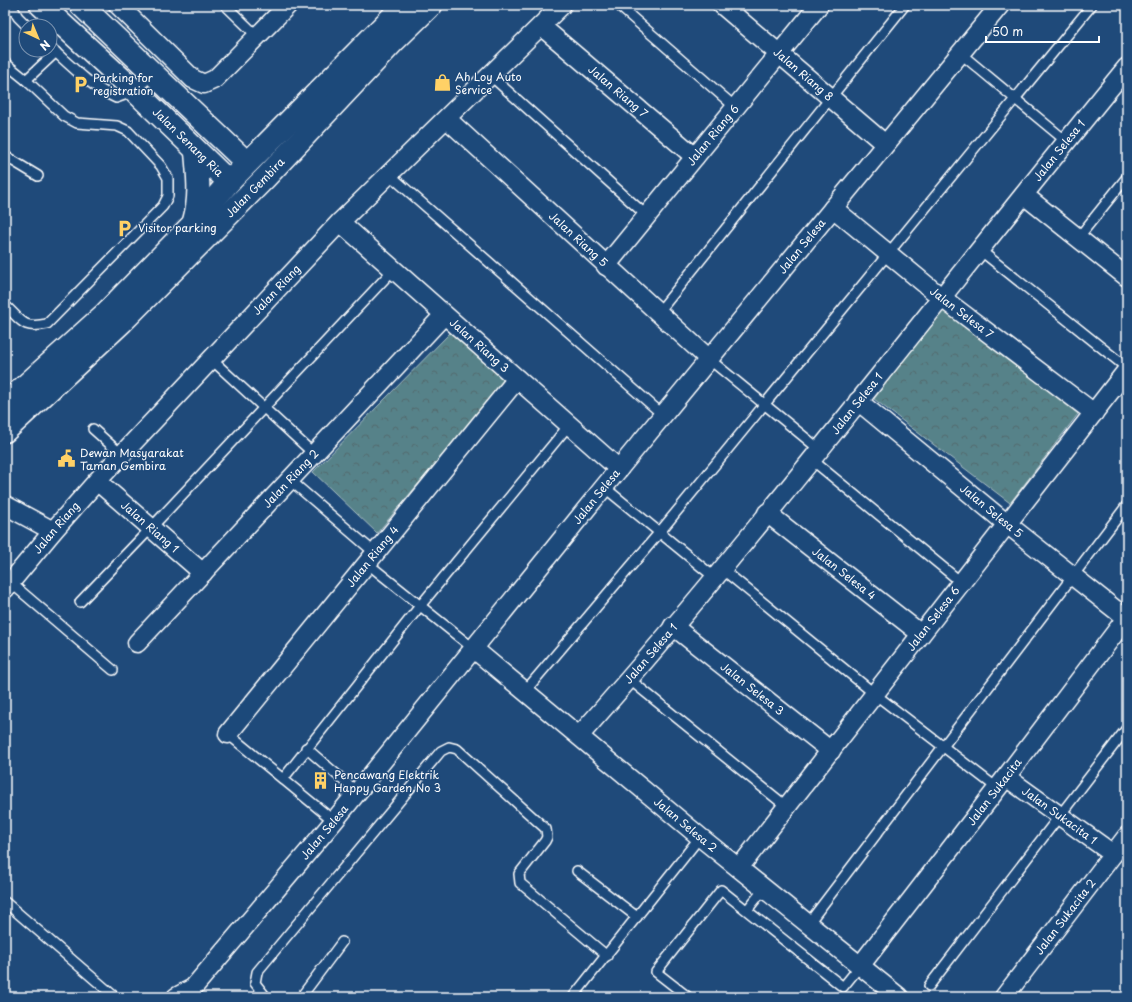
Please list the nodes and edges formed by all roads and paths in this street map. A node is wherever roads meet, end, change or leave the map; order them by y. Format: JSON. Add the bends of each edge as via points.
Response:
{"nodes":[{"id":1,"x":11,"y":5,"type":"edge"},
{"id":2,"x":41,"y":5,"type":"edge"},
{"id":3,"x":81,"y":5,"type":"edge"},
{"id":4,"x":118,"y":5,"type":"edge"},
{"id":5,"x":225,"y":5,"type":"edge"},
{"id":6,"x":288,"y":5,"type":"edge"},
{"id":7,"x":404,"y":5,"type":"edge"},
{"id":8,"x":431,"y":5,"type":"edge"},
{"id":9,"x":562,"y":5,"type":"edge"},
{"id":10,"x":618,"y":5,"type":"edge"},
{"id":11,"x":722,"y":5,"type":"edge"},
{"id":12,"x":819,"y":5,"type":"edge"},
{"id":13,"x":905,"y":5,"type":"edge"},
{"id":14,"x":1092,"y":5,"type":"edge"},
{"id":15,"x":997,"y":6,"type":"edge"},
{"id":16,"x":19,"y":18,"type":"edge"},
{"id":17,"x":541,"y":26,"type":"junction"},
{"id":18,"x":257,"y":36,"type":"junction"},
{"id":19,"x":960,"y":52,"type":"junction"},
{"id":20,"x":58,"y":53,"type":"edge"},
{"id":21,"x":779,"y":55,"type":"junction"},
{"id":22,"x":45,"y":58,"type":"edge"},
{"id":23,"x":5,"y":63,"type":"edge"},
{"id":24,"x":1127,"y":67,"type":"edge"},
{"id":25,"x":152,"y":74,"type":"junction"},
{"id":26,"x":491,"y":76,"type":"junction"},
{"id":27,"x":26,"y":80,"type":"junction"},
{"id":28,"x":135,"y":91,"type":"junction"},
{"id":29,"x":830,"y":98,"type":"junction"},
{"id":30,"x":1015,"y":98,"type":"junction"},
{"id":31,"x":736,"y":107,"type":"junction"},
{"id":32,"x":447,"y":119,"type":"junction"},
{"id":33,"x":93,"y":124,"type":"junction"},
{"id":34,"x":85,"y":131,"type":"dead end"},
{"id":35,"x":1066,"y":141,"type":"junction"},
{"id":36,"x":885,"y":144,"type":"junction"},
{"id":37,"x":196,"y":152,"type":"junction"},
{"id":38,"x":5,"y":156,"type":"edge"},
{"id":39,"x":695,"y":157,"type":"junction"},
{"id":40,"x":390,"y":175,"type":"junction"},
{"id":41,"x":38,"y":176,"type":"dead end"},
{"id":42,"x":1127,"y":177,"type":"edge"},
{"id":43,"x":246,"y":182,"type":"junction"},
{"id":44,"x":1024,"y":195,"type":"junction"},
{"id":45,"x":833,"y":208,"type":"junction"},
{"id":46,"x":647,"y":216,"type":"junction"},
{"id":47,"x":340,"y":222,"type":"junction"},
{"id":48,"x":193,"y":224,"type":"junction"},
{"id":49,"x":1078,"y":238,"type":"junction"},
{"id":50,"x":980,"y":250,"type":"junction"},
{"id":51,"x":888,"y":254,"type":"junction"},
{"id":52,"x":606,"y":266,"type":"junction"},
{"id":53,"x":394,"y":269,"type":"junction"},
{"id":54,"x":1126,"y":274,"type":"edge"},
{"id":55,"x":942,"y":298,"type":"junction"},
{"id":56,"x":5,"y":305,"type":"edge"},
{"id":57,"x":658,"y":313,"type":"junction"},
{"id":58,"x":444,"y":315,"type":"junction"},
{"id":59,"x":211,"y":359,"type":"junction"},
{"id":60,"x":709,"y":359,"type":"junction"},
{"id":61,"x":1127,"y":369,"type":"edge"},
{"id":62,"x":517,"y":379,"type":"junction"},
{"id":63,"x":858,"y":402,"type":"junction"},
{"id":64,"x":5,"y":404,"type":"edge"},
{"id":65,"x":764,"y":405,"type":"junction"},
{"id":66,"x":264,"y":408,"type":"junction"},
{"id":67,"x":1094,"y":413,"type":"junction"},
{"id":68,"x":663,"y":415,"type":"junction"},
{"id":69,"x":569,"y":424,"type":"junction"},
{"id":70,"x":93,"y":429,"type":"dead end"},
{"id":71,"x":5,"y":431,"type":"edge"},
{"id":72,"x":314,"y":454,"type":"junction"},
{"id":73,"x":815,"y":454,"type":"junction"},
{"id":74,"x":122,"y":455,"type":"junction"},
{"id":75,"x":619,"y":469,"type":"junction"},
{"id":76,"x":290,"y":480,"type":"junction"},
{"id":77,"x":97,"y":481,"type":"junction"},
{"id":78,"x":604,"y":488,"type":"junction"},
{"id":79,"x":5,"y":505,"type":"edge"},
{"id":80,"x":1127,"y":506,"type":"edge"},
{"id":81,"x":766,"y":513,"type":"junction"},
{"id":82,"x":1007,"y":524,"type":"junction"},
{"id":83,"x":151,"y":528,"type":"junction"},
{"id":84,"x":53,"y":531,"type":"junction"},
{"id":85,"x":659,"y":533,"type":"junction"},
{"id":86,"x":371,"y":558,"type":"junction"},
{"id":87,"x":718,"y":572,"type":"junction"},
{"id":88,"x":203,"y":573,"type":"junction"},
{"id":89,"x":1072,"y":576,"type":"junction"},
{"id":90,"x":962,"y":583,"type":"junction"},
{"id":91,"x":8,"y":586,"type":"edge"},
{"id":92,"x":80,"y":602,"type":"dead end"},
{"id":93,"x":420,"y":606,"type":"junction"},
{"id":94,"x":1126,"y":618,"type":"edge"},
{"id":95,"x":673,"y":626,"type":"junction"},
{"id":96,"x":921,"y":634,"type":"junction"},
{"id":97,"x":137,"y":643,"type":"dead end"},
{"id":98,"x":474,"y":648,"type":"junction"},
{"id":99,"x":113,"y":670,"type":"dead end"},
{"id":100,"x":629,"y":679,"type":"junction"},
{"id":101,"x":526,"y":690,"type":"junction"},
{"id":102,"x":876,"y":695,"type":"junction"},
{"id":103,"x":1127,"y":728,"type":"edge"},
{"id":104,"x":228,"y":734,"type":"joint"},
{"id":105,"x":580,"y":735,"type":"junction"},
{"id":106,"x":944,"y":746,"type":"junction"},
{"id":107,"x":306,"y":748,"type":"junction"},
{"id":108,"x":831,"y":751,"type":"junction"},
{"id":109,"x":283,"y":779,"type":"junction"},
{"id":110,"x":1002,"y":783,"type":"junction"},
{"id":111,"x":357,"y":792,"type":"junction"},
{"id":112,"x":787,"y":807,"type":"junction"},
{"id":113,"x":1060,"y":816,"type":"junction"},
{"id":114,"x":334,"y":821,"type":"junction"},
{"id":115,"x":1127,"y":836,"type":"edge"},
{"id":116,"x":700,"y":837,"type":"junction"},
{"id":117,"x":1113,"y":854,"type":"junction"},
{"id":118,"x":739,"y":868,"type":"junction"},
{"id":119,"x":577,"y":871,"type":"dead end"},
{"id":120,"x":764,"y":889,"type":"junction"},
{"id":121,"x":5,"y":902,"type":"edge"},
{"id":122,"x":747,"y":910,"type":"junction"},
{"id":123,"x":637,"y":917,"type":"junction"},
{"id":124,"x":808,"y":924,"type":"junction"},
{"id":125,"x":342,"y":942,"type":"dead end"},
{"id":126,"x":606,"y":956,"type":"junction"},
{"id":127,"x":860,"y":966,"type":"junction"},
{"id":128,"x":930,"y":986,"type":"dead end"},
{"id":129,"x":198,"y":992,"type":"edge"},
{"id":130,"x":115,"y":997,"type":"edge"},
{"id":131,"x":176,"y":997,"type":"edge"},
{"id":132,"x":266,"y":997,"type":"edge"},
{"id":133,"x":301,"y":997,"type":"edge"},
{"id":134,"x":573,"y":997,"type":"edge"},
{"id":135,"x":688,"y":997,"type":"edge"},
{"id":136,"x":899,"y":997,"type":"edge"},
{"id":137,"x":1004,"y":997,"type":"edge"}],
"edges":[{"from":1,"to":16,"type":"lane"},
{"from":2,"to":28,"type":"main road","name":"Jalan Senang Ria"},
{"from":3,"to":25,"type":"main road"},
{"from":4,"to":18,"type":"street","via":[[198,82],[210,82]]},
{"from":5,"to":18,"type":"lane"},
{"from":6,"to":18,"type":"street"},
{"from":7,"to":43,"type":"main road","name":"Jalan Gembira"},
{"from":8,"to":43,"type":"main road","name":"Jalan Gembira"},
{"from":9,"to":17,"type":"street","name":"Jalan Riang"},
{"from":10,"to":31,"type":"lane"},
{"from":11,"to":21,"type":"street","name":"Jalan Riang 8"},
{"from":12,"to":21,"type":"street","name":"Jalan Riang 6"},
{"from":13,"to":29,"type":"lane"},
{"from":14,"to":30,"type":"lane"},
{"from":15,"to":19,"type":"street","name":"Jalan Selesa"},
{"from":17,"to":26,"type":"street","name":"Jalan Riang"},
{"from":17,"to":39,"type":"street","name":"Jalan Riang 7"},
{"from":19,"to":30,"type":"lane"},
{"from":19,"to":36,"type":"street","name":"Jalan Selesa"},
{"from":20,"to":28,"type":"lane","via":[[99,90],[116,98]]},
{"from":21,"to":29,"type":"street","name":"Jalan Riang 8"},
{"from":21,"to":31,"type":"street","name":"Jalan Riang 6"},
{"from":22,"to":27,"type":"lane"},
{"from":23,"to":27,"type":"lane"},
{"from":24,"to":35,"type":"street","name":"Jalan Selesa 1"},
{"from":25,"to":28,"type":"lane"},
{"from":25,"to":43,"type":"main road"},
{"from":26,"to":32,"type":"street","name":"Jalan Riang"},
{"from":26,"to":46,"type":"lane"},
{"from":27,"to":33,"type":"lane","via":[[64,116],[77,123]]},
{"from":28,"to":37,"type":"main road","name":"Jalan Senang Ria"},
{"from":29,"to":36,"type":"street","name":"Jalan Riang 8"},
{"from":29,"to":57,"type":"lane"},
{"from":30,"to":35,"type":"lane"},
{"from":30,"to":51,"type":"lane"},
{"from":31,"to":39,"type":"street","name":"Jalan Riang 6"},
{"from":32,"to":40,"type":"street","name":"Jalan Riang"},
{"from":32,"to":52,"type":"street","name":"Jalan Riang 5"},
{"from":33,"to":34,"type":"lane"},
{"from":33,"to":56,"type":"lane","via":[[117,126],[128,131],[161,166],[168,178],[168,196],[163,206],[47,324],[32,327],[26,325]]},
{"from":35,"to":44,"type":"street","name":"Jalan Selesa 1"},
{"from":36,"to":45,"type":"street","name":"Jalan Selesa"},
{"from":37,"to":43,"type":"main road","name":"Jalan Senang Ria"},
{"from":37,"to":48,"type":"main road","via":[[200,194]]},
{"from":38,"to":41,"type":"lane"},
{"from":39,"to":46,"type":"street","name":"Jalan Riang 6"},
{"from":40,"to":47,"type":"street","name":"Jalan Riang"},
{"from":40,"to":68,"type":"lane"},
{"from":42,"to":49,"type":"lane"},
{"from":43,"to":48,"type":"main road","name":"Jalan Gembira"},
{"from":43,"to":71,"type":"main road","name":"Jalan Gembira","via":[[122,322]]},
{"from":44,"to":49,"type":"street"},
{"from":44,"to":50,"type":"street","name":"Jalan Selesa 1"},
{"from":45,"to":51,"type":"street","name":"Jalan Selesa 7"},
{"from":45,"to":60,"type":"street","name":"Jalan Selesa"},
{"from":46,"to":52,"type":"street","name":"Jalan Riang 6"},
{"from":47,"to":53,"type":"street","name":"Jalan Riang 3"},
{"from":47,"to":59,"type":"street","name":"Jalan Riang"},
{"from":48,"to":64,"type":"main road","name":"Jalan Gembira","via":[[105,314]]},
{"from":49,"to":54,"type":"street"},
{"from":50,"to":55,"type":"street","name":"Jalan Selesa 1"},
{"from":50,"to":61,"type":"lane"},
{"from":51,"to":55,"type":"street","name":"Jalan Selesa 7"},
{"from":51,"to":65,"type":"lane"},
{"from":52,"to":57,"type":"street","name":"Jalan Riang 5"},
{"from":53,"to":58,"type":"street","name":"Jalan Riang 3"},
{"from":53,"to":66,"type":"lane"},
{"from":55,"to":63,"type":"street","name":"Jalan Selesa 1"},
{"from":55,"to":67,"type":"street","name":"Jalan Selesa 7"},
{"from":57,"to":60,"type":"street","name":"Jalan Riang 5"},
{"from":58,"to":62,"type":"street","name":"Jalan Riang 3"},
{"from":58,"to":72,"type":"street","name":"Jalan Riang 2"},
{"from":59,"to":66,"type":"lane"},
{"from":59,"to":74,"type":"street","name":"Jalan Riang"},
{"from":60,"to":65,"type":"lane"},
{"from":60,"to":68,"type":"street","name":"Jalan Selesa"},
{"from":61,"to":67,"type":"street","name":"Jalan Selesa 6"},
{"from":62,"to":69,"type":"street","name":"Jalan Riang 3"},
{"from":62,"to":86,"type":"street","name":"Jalan Riang 4"},
{"from":63,"to":73,"type":"street","name":"Jalan Selesa 1"},
{"from":63,"to":82,"type":"street","name":"Jalan Selesa 5"},
{"from":65,"to":73,"type":"lane"},
{"from":65,"to":85,"type":"lane"},
{"from":66,"to":72,"type":"lane"},
{"from":66,"to":83,"type":"lane"},
{"from":67,"to":82,"type":"street","name":"Jalan Selesa 6"},
{"from":68,"to":75,"type":"street","name":"Jalan Selesa"},
{"from":69,"to":75,"type":"street","name":"Jalan Riang 3"},
{"from":69,"to":93,"type":"lane"},
{"from":70,"to":74,"type":"lane"},
{"from":72,"to":76,"type":"street","name":"Jalan Riang 2"},
{"from":73,"to":81,"type":"street","name":"Jalan Selesa 1"},
{"from":73,"to":90,"type":"lane"},
{"from":74,"to":77,"type":"street","name":"Jalan Riang"},
{"from":75,"to":78,"type":"street","name":"Jalan Selesa"},
{"from":76,"to":86,"type":"lane"},
{"from":76,"to":88,"type":"street","name":"Jalan Riang 2"},
{"from":77,"to":83,"type":"street","name":"Jalan Riang 1"},
{"from":77,"to":84,"type":"street","name":"Jalan Riang"},
{"from":78,"to":85,"type":"lane"},
{"from":78,"to":98,"type":"street","name":"Jalan Selesa"},
{"from":79,"to":84,"type":"street"},
{"from":80,"to":89,"type":"lane"},
{"from":81,"to":87,"type":"street","name":"Jalan Selesa 1"},
{"from":81,"to":96,"type":"street","name":"Jalan Selesa 4"},
{"from":82,"to":89,"type":"street","name":"Jalan Selesa 5"},
{"from":82,"to":90,"type":"street","name":"Jalan Selesa 6"},
{"from":83,"to":88,"type":"street","name":"Jalan Riang 1"},
{"from":83,"to":92,"type":"lane"},
{"from":84,"to":91,"type":"street","name":"Jalan Riang"},
{"from":85,"to":87,"type":"lane"},
{"from":85,"to":101,"type":"lane"},
{"from":86,"to":93,"type":"lane"},
{"from":86,"to":104,"type":"street","name":"Jalan Riang 4"},
{"from":87,"to":95,"type":"street","name":"Jalan Selesa 1"},
{"from":87,"to":102,"type":"lane"},
{"from":88,"to":97,"type":"street","name":"Jalan Riang 2"},
{"from":89,"to":94,"type":"street","name":"Jalan Selesa 5"},
{"from":89,"to":106,"type":"lane"},
{"from":90,"to":96,"type":"street","name":"Jalan Selesa 6"},
{"from":91,"to":99,"type":"lane"},
{"from":93,"to":98,"type":"lane"},
{"from":93,"to":107,"type":"lane"},
{"from":94,"to":110,"type":"street","name":"Jalan Sukacita"},
{"from":95,"to":100,"type":"street","name":"Jalan Selesa 1"},
{"from":95,"to":108,"type":"street","name":"Jalan Selesa 3"},
{"from":96,"to":102,"type":"street","name":"Jalan Selesa 6"},
{"from":98,"to":101,"type":"street","name":"Jalan Selesa 2"},
{"from":98,"to":111,"type":"street","name":"Jalan Selesa"},
{"from":100,"to":105,"type":"street","name":"Jalan Selesa 1"},
{"from":100,"to":112,"type":"lane"},
{"from":101,"to":105,"type":"street","name":"Jalan Selesa 2"},
{"from":102,"to":106,"type":"lane"},
{"from":102,"to":108,"type":"street","name":"Jalan Selesa 6"},
{"from":103,"to":113,"type":"lane"},
{"from":104,"to":109,"type":"lane"},
{"from":105,"to":116,"type":"street","name":"Jalan Selesa 2"},
{"from":106,"to":110,"type":"lane"},
{"from":106,"to":124,"type":"lane"},
{"from":107,"to":109,"type":"lane"},
{"from":107,"to":111,"type":"lane"},
{"from":108,"to":112,"type":"street","name":"Jalan Selesa 6"},
{"from":109,"to":114,"type":"lane"},
{"from":110,"to":113,"type":"street","name":"Jalan Sukacita 1"},
{"from":110,"to":127,"type":"street","name":"Jalan Sukacita"},
{"from":111,"to":114,"type":"street","name":"Jalan Selesa"},
{"from":112,"to":118,"type":"street","name":"Jalan Selesa 6"},
{"from":113,"to":117,"type":"street","name":"Jalan Sukacita 1"},
{"from":113,"to":128,"type":"lane"},
{"from":114,"to":129,"type":"street","name":"Jalan Selesa"},
{"from":115,"to":117,"type":"street","name":"Jalan Sukacita 2"},
{"from":116,"to":118,"type":"street","name":"Jalan Selesa 2"},
{"from":116,"to":123,"type":"lane"},
{"from":117,"to":137,"type":"street","name":"Jalan Sukacita 2"},
{"from":118,"to":120,"type":"street","name":"Jalan Selesa 2"},
{"from":119,"to":123,"type":"lane"},
{"from":120,"to":122,"type":"lane"},
{"from":120,"to":124,"type":"street","name":"Jalan Selesa 2"},
{"from":121,"to":130,"type":"lane"},
{"from":122,"to":127,"type":"lane","via":[[843,987]]},
{"from":122,"to":135,"type":"lane","via":[[721,890],[656,972]]},
{"from":123,"to":126,"type":"lane"},
{"from":124,"to":127,"type":"street","name":"Jalan Selesa 2"},
{"from":125,"to":133,"type":"lane"},
{"from":126,"to":132,"type":"lane","via":[[520,883],[521,870],[545,841],[546,829],[457,749],[449,747],[441,751],[258,972],[256,983]]},
{"from":126,"to":134,"type":"lane"},
{"from":127,"to":136,"type":"street","name":"Jalan Selesa 2"},
{"from":129,"to":131,"type":"street","name":"Jalan Selesa"}]}
